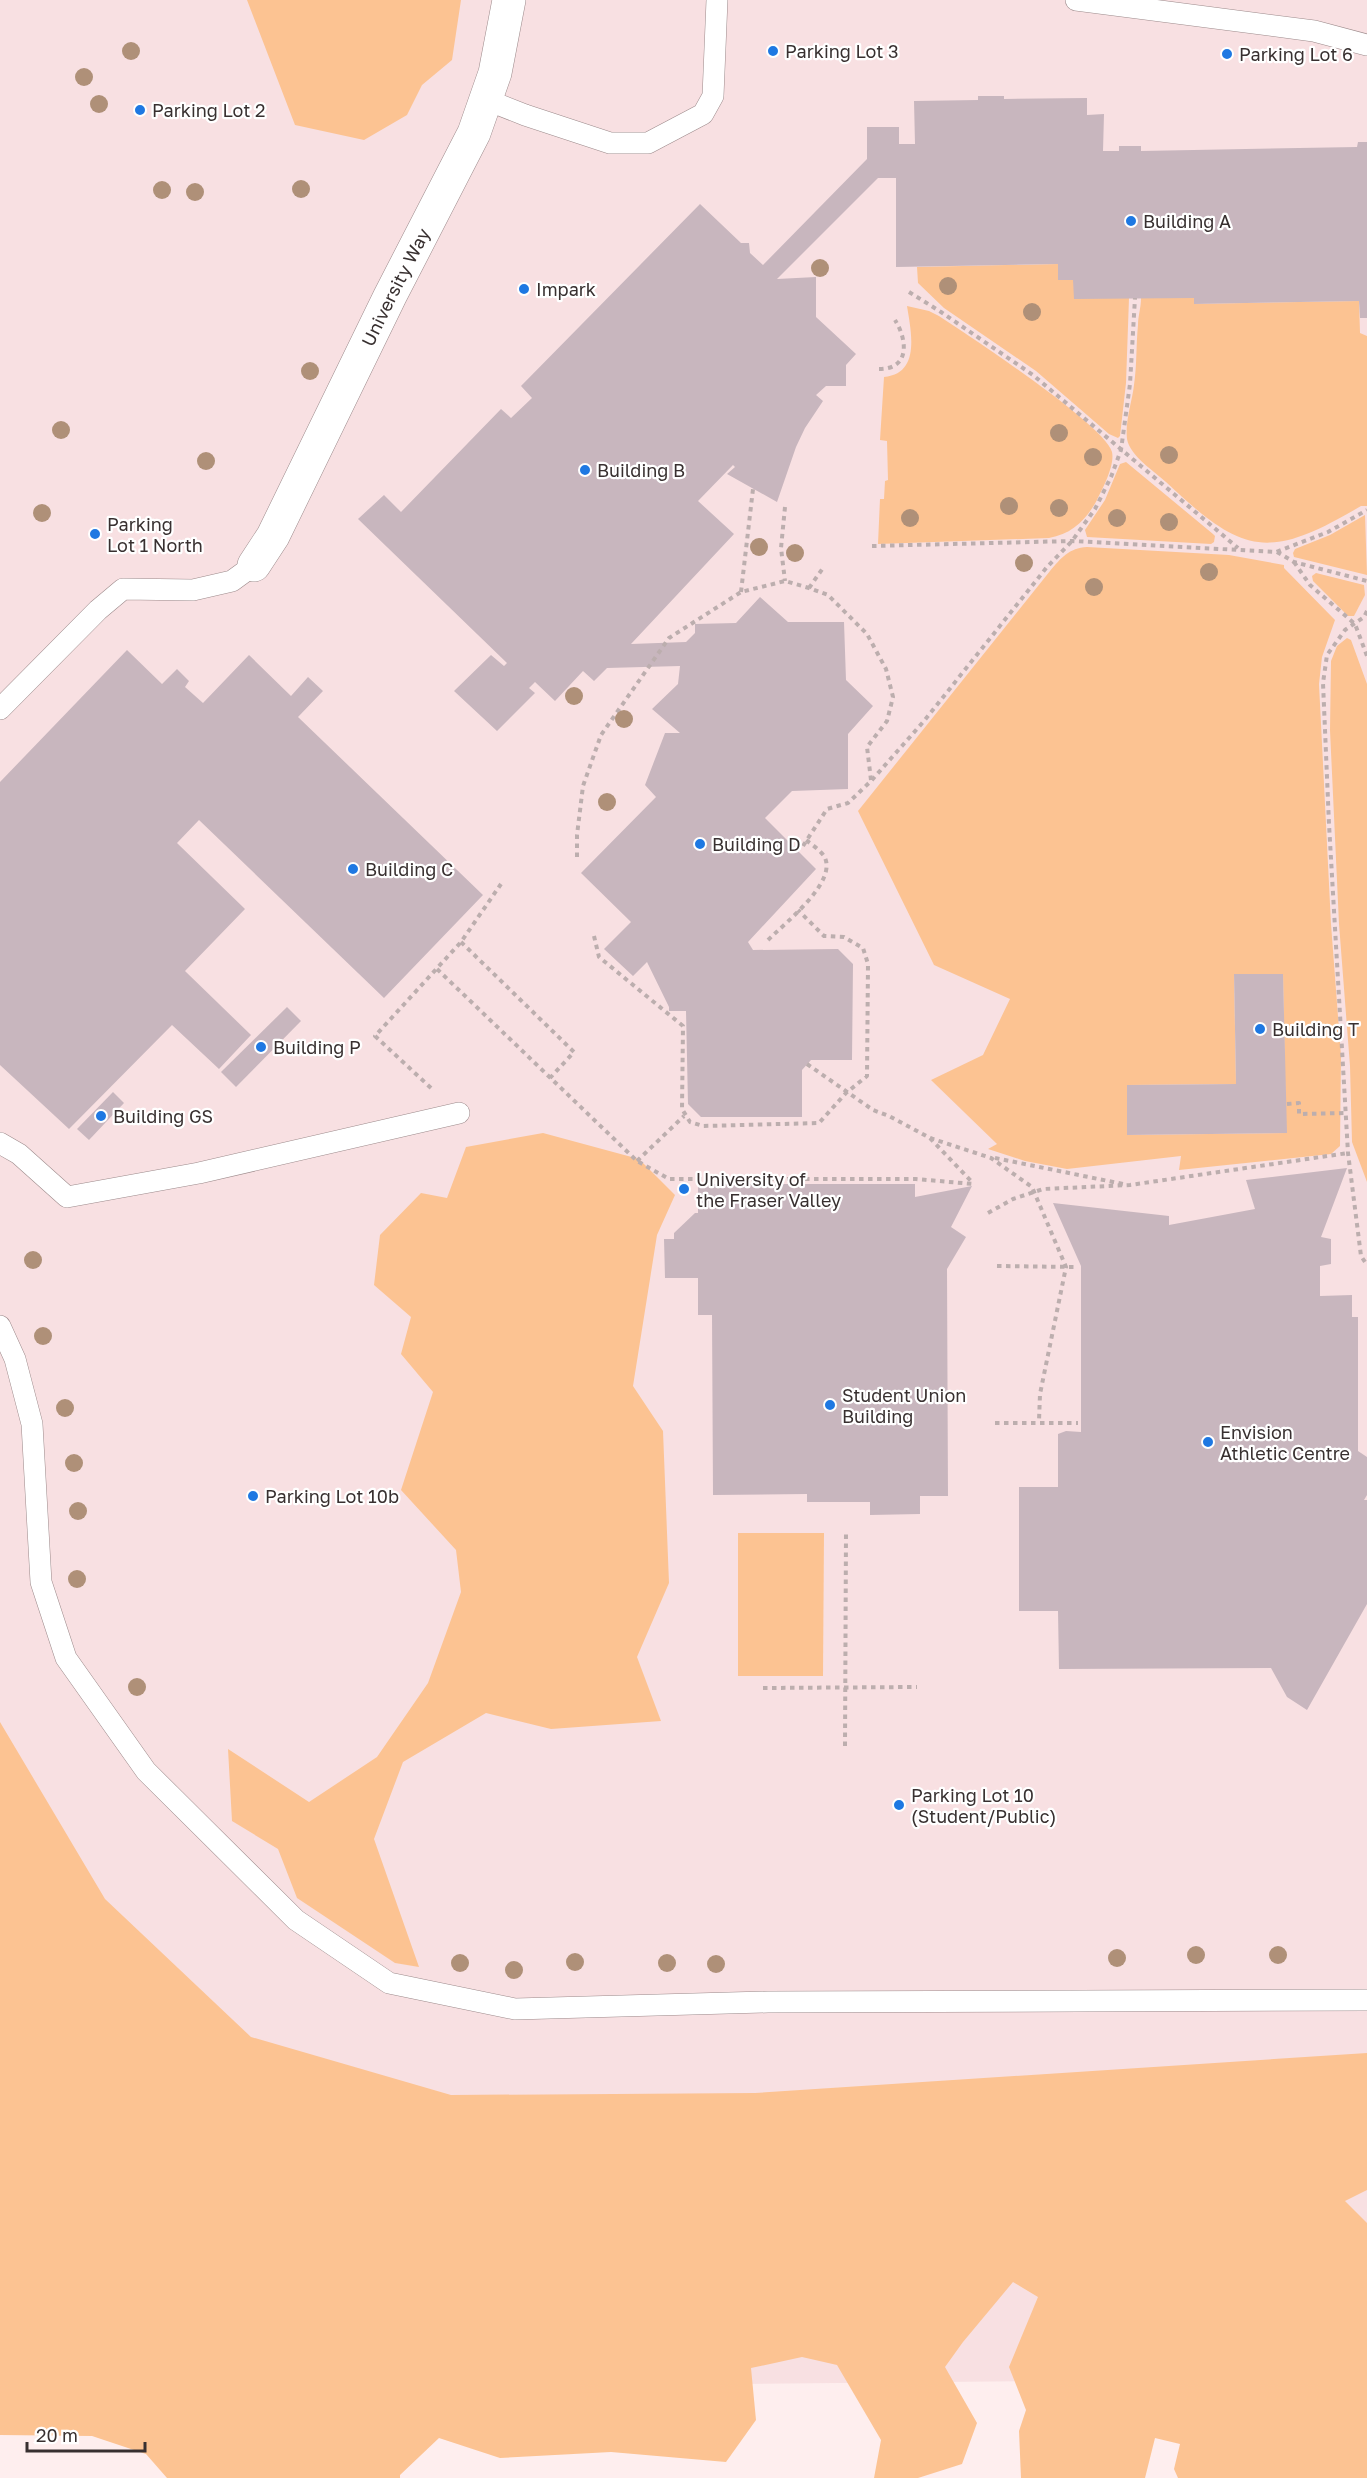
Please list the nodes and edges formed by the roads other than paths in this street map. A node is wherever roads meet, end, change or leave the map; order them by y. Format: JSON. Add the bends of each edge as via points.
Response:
{"nodes":[{"id":1,"x":509,"y":0,"type":"edge"},
{"id":2,"x":717,"y":0,"type":"edge"},
{"id":3,"x":1076,"y":0,"type":"edge"},
{"id":4,"x":1367,"y":45,"type":"edge"},
{"id":5,"x":487,"y":100,"type":"junction"},
{"id":6,"x":254,"y":565,"type":"joint"},
{"id":7,"x":0,"y":709,"type":"edge"},
{"id":8,"x":459,"y":1113,"type":"road end"},
{"id":9,"x":0,"y":1143,"type":"edge"},
{"id":10,"x":0,"y":1326,"type":"edge"},
{"id":11,"x":1367,"y":2000,"type":"edge"}],
"edges":[{"from":1,"to":5,"type":"street","name":"University Way"},
{"from":2,"to":5,"type":"lane","via":[[713,96],[703,114],[648,143],[610,143]]},
{"from":3,"to":4,"type":"lane","via":[[1314,31]]},
{"from":5,"to":6,"type":"street","name":"University Way","via":[[273,536]]},
{"from":6,"to":7,"type":"lane","via":[[232,581],[193,590],[123,589]]},
{"from":8,"to":9,"type":"lane","via":[[199,1173],[67,1197],[19,1154]]},
{"from":10,"to":11,"type":"lane","via":[[15,1359],[32,1424],[41,1582],[66,1658],[146,1771],[296,1920],[389,1983],[515,2009],[768,2002]]}]}
